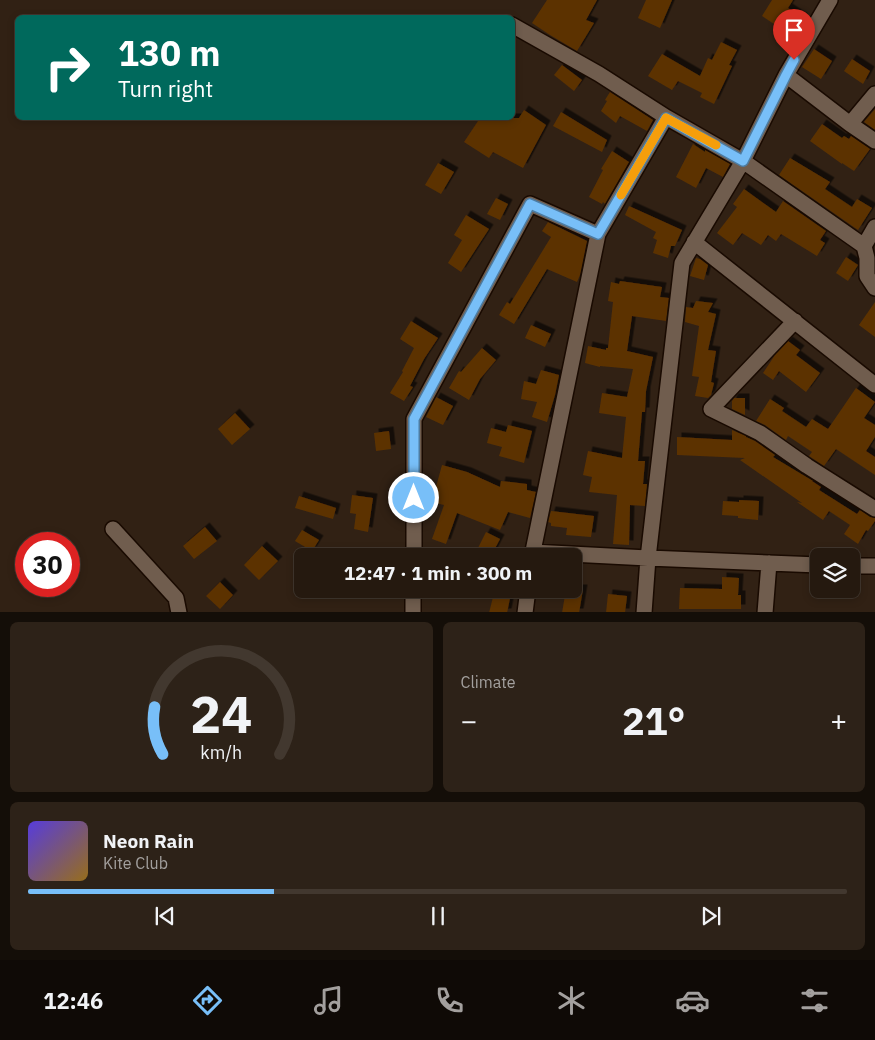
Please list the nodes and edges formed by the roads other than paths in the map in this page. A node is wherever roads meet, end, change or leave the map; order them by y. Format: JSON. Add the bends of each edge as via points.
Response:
{"nodes":[{"id":1,"x":830,"y":0,"type":"edge"},
{"id":2,"x":515,"y":28,"type":"edge"},
{"id":3,"x":786,"y":75,"type":"junction"},
{"id":4,"x":875,"y":94,"type":"edge"},
{"id":5,"x":666,"y":118,"type":"junction"},
{"id":6,"x":850,"y":124,"type":"junction"},
{"id":7,"x":875,"y":141,"type":"edge"},
{"id":8,"x":743,"y":161,"type":"junction"},
{"id":9,"x":875,"y":228,"type":"edge"},
{"id":10,"x":598,"y":234,"type":"junction"},
{"id":11,"x":694,"y":242,"type":"junction"},
{"id":12,"x":864,"y":246,"type":"junction"},
{"id":13,"x":875,"y":288,"type":"edge"},
{"id":14,"x":795,"y":320,"type":"junction"},
{"id":15,"x":875,"y":385,"type":"edge"},
{"id":16,"x":875,"y":509,"type":"edge"},
{"id":17,"x":113,"y":529,"type":"dead end"},
{"id":18,"x":414,"y":548,"type":"edge"},
{"id":19,"x":533,"y":548,"type":"edge"},
{"id":20,"x":582,"y":556,"type":"edge"},
{"id":21,"x":648,"y":558,"type":"junction"},
{"id":22,"x":768,"y":563,"type":"junction"},
{"id":23,"x":810,"y":565,"type":"edge"},
{"id":24,"x":860,"y":566,"type":"edge"},
{"id":25,"x":875,"y":566,"type":"edge"},
{"id":26,"x":414,"y":598,"type":"edge"},
{"id":27,"x":527,"y":598,"type":"edge"},
{"id":28,"x":178,"y":612,"type":"edge"},
{"id":29,"x":413,"y":612,"type":"edge"},
{"id":30,"x":526,"y":612,"type":"edge"},
{"id":31,"x":644,"y":612,"type":"edge"},
{"id":32,"x":765,"y":612,"type":"edge"}],
"edges":[{"from":1,"to":3,"type":"street"},
{"from":2,"to":5,"type":"street","via":[[599,74]]},
{"from":3,"to":6,"type":"street"},
{"from":3,"to":8,"type":"street"},
{"from":4,"to":6,"type":"street"},
{"from":5,"to":8,"type":"street"},
{"from":5,"to":10,"type":"street"},
{"from":6,"to":7,"type":"street"},
{"from":8,"to":11,"type":"street"},
{"from":8,"to":12,"type":"street"},
{"from":9,"to":12,"type":"street"},
{"from":10,"to":18,"type":"street","via":[[530,204],[414,419]]},
{"from":10,"to":19,"type":"street"},
{"from":11,"to":14,"type":"street"},
{"from":11,"to":21,"type":"street","via":[[682,263]]},
{"from":12,"to":13,"type":"street","via":[[866,276]]},
{"from":14,"to":15,"type":"street"},
{"from":14,"to":16,"type":"street","via":[[712,409],[760,434]]},
{"from":17,"to":28,"type":"street","via":[[176,598]]},
{"from":20,"to":21,"type":"street"},
{"from":21,"to":22,"type":"street"},
{"from":21,"to":31,"type":"street"},
{"from":22,"to":23,"type":"street"},
{"from":22,"to":32,"type":"street"},
{"from":24,"to":25,"type":"street"},
{"from":26,"to":29,"type":"street"},
{"from":27,"to":30,"type":"street"}]}
